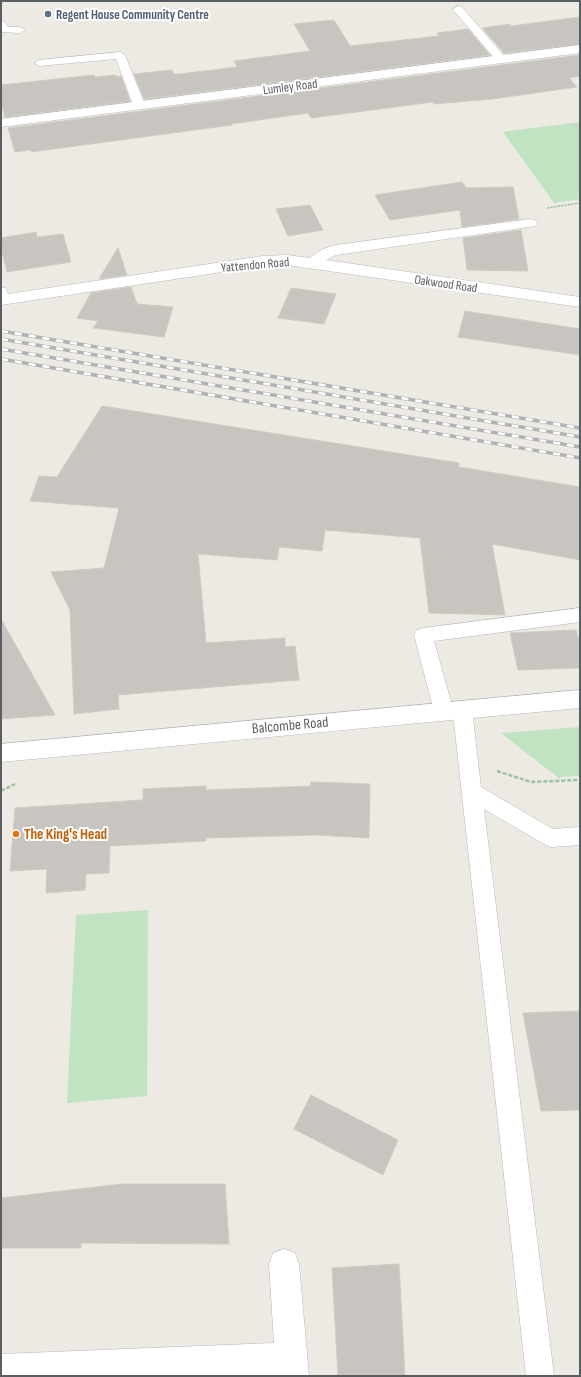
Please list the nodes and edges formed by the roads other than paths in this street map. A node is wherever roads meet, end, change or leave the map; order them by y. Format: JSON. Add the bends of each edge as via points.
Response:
{"nodes":[{"id":1,"x":458,"y":9,"type":"dead end"},
{"id":2,"x":1,"y":24,"type":"edge"},
{"id":3,"x":20,"y":30,"type":"dead end"},
{"id":4,"x":580,"y":49,"type":"edge"},
{"id":5,"x":500,"y":59,"type":"junction"},
{"id":6,"x":39,"y":63,"type":"dead end"},
{"id":7,"x":138,"y":106,"type":"junction"},
{"id":8,"x":1,"y":123,"type":"edge"},
{"id":9,"x":530,"y":223,"type":"dead end"},
{"id":10,"x":312,"y":263,"type":"junction"},
{"id":11,"x":2,"y":297,"type":"edge"},
{"id":12,"x":580,"y":302,"type":"edge"},
{"id":13,"x":580,"y":615,"type":"edge"},
{"id":14,"x":580,"y":699,"type":"edge"},
{"id":15,"x":453,"y":710,"type":"junction"},
{"id":16,"x":1,"y":752,"type":"edge"},
{"id":17,"x":472,"y":792,"type":"junction"},
{"id":18,"x":580,"y":836,"type":"edge"},
{"id":19,"x":284,"y":1264,"type":"dead end"},
{"id":20,"x":293,"y":1367,"type":"edge"},
{"id":21,"x":1,"y":1370,"type":"edge"},
{"id":22,"x":540,"y":1376,"type":"edge"}],
"edges":[{"from":1,"to":5,"type":"lane"},
{"from":2,"to":3,"type":"lane","via":[[4,30]]},
{"from":4,"to":5,"type":"street","name":"Lumley Road"},
{"from":5,"to":7,"type":"street","name":"Lumley Road"},
{"from":6,"to":7,"type":"lane","via":[[120,55]]},
{"from":7,"to":8,"type":"street","name":"Lumley Road"},
{"from":9,"to":10,"type":"street","via":[[336,250],[328,252]]},
{"from":10,"to":11,"type":"street","name":"Yattendon Road","via":[[263,261]]},
{"from":10,"to":12,"type":"street","name":"Oakwood Road"},
{"from":13,"to":15,"type":"lane","via":[[423,635]]},
{"from":14,"to":15,"type":"street","name":"Balcombe Road"},
{"from":15,"to":16,"type":"street","name":"Balcombe Road"},
{"from":15,"to":17,"type":"lane","via":[[468,761]]},
{"from":17,"to":18,"type":"lane","via":[[551,838]]},
{"from":17,"to":22,"type":"lane"},
{"from":19,"to":20,"type":"street"},
{"from":20,"to":21,"type":"street"}]}
